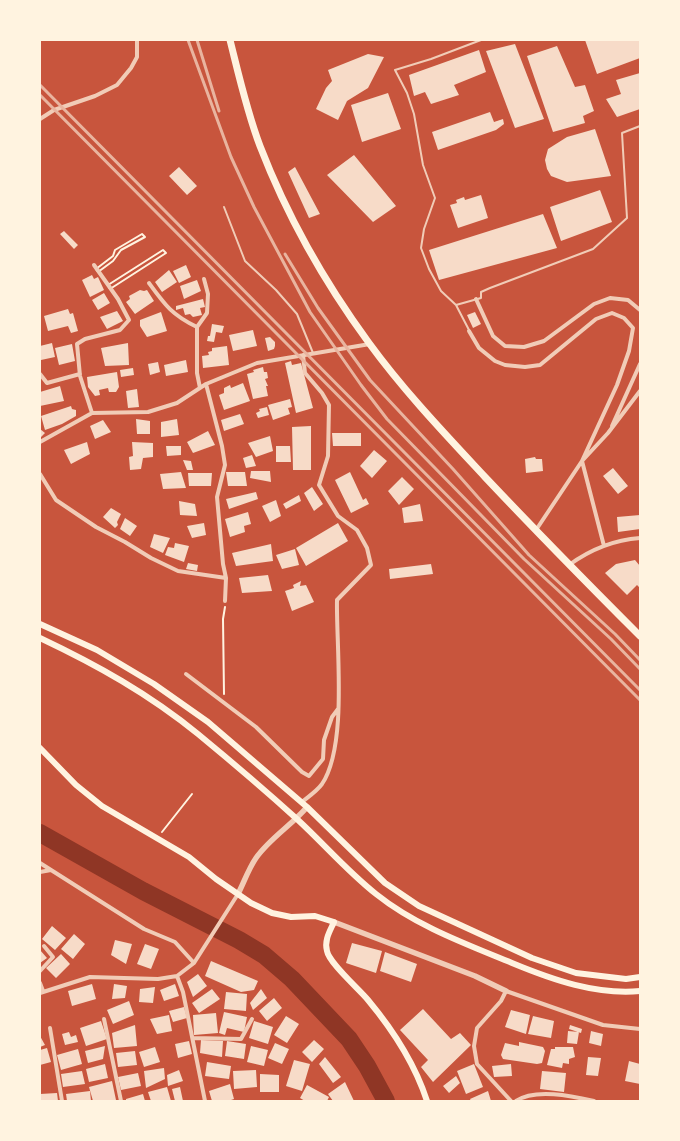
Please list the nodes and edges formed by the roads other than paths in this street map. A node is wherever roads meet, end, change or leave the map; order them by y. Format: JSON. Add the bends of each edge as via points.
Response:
{"nodes":[{"id":1,"x":137,"y":40,"type":"edge"},
{"id":2,"x":230,"y":40,"type":"edge"},
{"id":3,"x":481,"y":40,"type":"edge"},
{"id":4,"x":40,"y":119,"type":"edge"},
{"id":5,"x":640,"y":126,"type":"edge"},
{"id":6,"x":224,"y":207,"type":"dead end"},
{"id":7,"x":96,"y":269,"type":"road end"},
{"id":8,"x":204,"y":279,"type":"dead end"},
{"id":9,"x":149,"y":283,"type":"dead end"},
{"id":10,"x":476,"y":299,"type":"junction"},
{"id":11,"x":456,"y":305,"type":"junction"},
{"id":12,"x":640,"y":310,"type":"edge"},
{"id":13,"x":197,"y":327,"type":"junction"},
{"id":14,"x":469,"y":331,"type":"joint"},
{"id":15,"x":370,"y":344,"type":"junction"},
{"id":16,"x":313,"y":353,"type":"junction"},
{"id":17,"x":303,"y":355,"type":"junction"},
{"id":18,"x":640,"y":364,"type":"edge"},
{"id":19,"x":40,"y":374,"type":"edge"},
{"id":20,"x":80,"y":374,"type":"junction"},
{"id":21,"x":206,"y":384,"type":"junction"},
{"id":22,"x":200,"y":388,"type":"junction"},
{"id":23,"x":640,"y":391,"type":"edge"},
{"id":24,"x":92,"y":413,"type":"junction"},
{"id":25,"x":608,"y":433,"type":"junction"},
{"id":26,"x":40,"y":442,"type":"edge"},
{"id":27,"x":582,"y":461,"type":"junction"},
{"id":28,"x":40,"y":474,"type":"edge"},
{"id":29,"x":536,"y":530,"type":"junction"},
{"id":30,"x":640,"y":538,"type":"edge"},
{"id":31,"x":604,"y":546,"type":"junction"},
{"id":32,"x":569,"y":565,"type":"junction"},
{"id":33,"x":226,"y":578,"type":"junction"},
{"id":34,"x":225,"y":601,"type":"road end"},
{"id":35,"x":40,"y":624,"type":"edge"},
{"id":36,"x":640,"y":636,"type":"edge"},
{"id":37,"x":40,"y":638,"type":"edge"},
{"id":38,"x":186,"y":674,"type":"dead end"},
{"id":39,"x":338,"y":709,"type":"junction"},
{"id":40,"x":40,"y":748,"type":"edge"},
{"id":41,"x":304,"y":804,"type":"junction"},
{"id":42,"x":297,"y":819,"type":"junction"},
{"id":43,"x":40,"y":863,"type":"edge"},
{"id":44,"x":52,"y":870,"type":"junction"},
{"id":45,"x":40,"y":872,"type":"edge"},
{"id":46,"x":238,"y":894,"type":"junction"},
{"id":47,"x":334,"y":922,"type":"junction"},
{"id":48,"x":44,"y":946,"type":"dead end"},
{"id":49,"x":194,"y":964,"type":"junction"},
{"id":50,"x":40,"y":971,"type":"edge"},
{"id":51,"x":178,"y":976,"type":"junction"},
{"id":52,"x":640,"y":977,"type":"edge"},
{"id":53,"x":40,"y":983,"type":"edge"},
{"id":54,"x":506,"y":991,"type":"junction"},
{"id":55,"x":640,"y":991,"type":"edge"},
{"id":56,"x":42,"y":992,"type":"edge"},
{"id":57,"x":104,"y":1019,"type":"dead end"},
{"id":58,"x":252,"y":1019,"type":"dead end"},
{"id":59,"x":50,"y":1028,"type":"dead end"},
{"id":60,"x":640,"y":1029,"type":"edge"},
{"id":61,"x":193,"y":1038,"type":"junction"},
{"id":62,"x":62,"y":1101,"type":"edge"},
{"id":63,"x":121,"y":1101,"type":"edge"},
{"id":64,"x":204,"y":1101,"type":"edge"},
{"id":65,"x":427,"y":1101,"type":"edge"},
{"id":66,"x":511,"y":1101,"type":"edge"},
{"id":67,"x":516,"y":1101,"type":"edge"},
{"id":68,"x":594,"y":1101,"type":"edge"}],
"edges":[{"from":1,"to":4,"type":"street","via":[[137,57],[117,85],[95,96],[54,110]]},
{"from":2,"to":15,"type":"main road","via":[[248,111],[282,198],[334,292]]},
{"from":3,"to":11,"type":"lane","via":[[395,70],[414,114],[424,165],[435,198],[424,229],[421,248],[441,290]]},
{"from":5,"to":10,"type":"lane","via":[[622,133],[627,218],[593,249],[481,292],[481,298]]},
{"from":6,"to":16,"type":"lane","via":[[245,261],[298,314]]},
{"from":7,"to":20,"type":"street","via":[[129,320],[120,330],[85,339],[77,344]]},
{"from":8,"to":13,"type":"street","via":[[208,294],[207,313]]},
{"from":9,"to":13,"type":"street","via":[[169,310]]},
{"from":10,"to":11,"type":"lane"},
{"from":10,"to":12,"type":"street","via":[[493,336],[505,346],[524,347],[544,341],[594,304],[610,298],[628,300]]},
{"from":11,"to":14,"type":"lane"},
{"from":13,"to":22,"type":"street","via":[[197,373]]},
{"from":14,"to":27,"type":"street","via":[[479,348],[495,361],[525,367],[540,365],[596,319],[612,313],[624,318],[633,328],[629,351],[617,385]]},
{"from":15,"to":16,"type":"street"},
{"from":15,"to":29,"type":"main road","via":[[431,419]]},
{"from":16,"to":17,"type":"street"},
{"from":17,"to":21,"type":"street","via":[[257,363]]},
{"from":17,"to":39,"type":"street","via":[[305,373],[329,405],[328,456],[319,485],[338,516],[357,530],[368,548],[371,565],[337,600]]},
{"from":18,"to":25,"type":"street"},
{"from":19,"to":20,"type":"street","via":[[47,382]]},
{"from":20,"to":24,"type":"street"},
{"from":21,"to":22,"type":"street"},
{"from":21,"to":33,"type":"street","via":[[222,446],[224,465],[217,497],[222,564]]},
{"from":22,"to":24,"type":"street","via":[[177,403],[148,412]]},
{"from":23,"to":25,"type":"street"},
{"from":24,"to":26,"type":"street"},
{"from":25,"to":27,"type":"street"},
{"from":27,"to":29,"type":"street"},
{"from":27,"to":31,"type":"street"},
{"from":28,"to":33,"type":"street","via":[[56,500],[96,527],[151,558],[178,571]]},
{"from":29,"to":32,"type":"main road"},
{"from":30,"to":31,"type":"street"},
{"from":31,"to":32,"type":"street","via":[[586,553]]},
{"from":32,"to":36,"type":"main road"},
{"from":33,"to":34,"type":"street"},
{"from":35,"to":41,"type":"main road","via":[[97,650],[154,684],[208,722]]},
{"from":37,"to":42,"type":"main road","via":[[92,662],[147,695]]},
{"from":38,"to":39,"type":"street","via":[[256,727],[308,776],[323,759],[324,740],[332,716]]},
{"from":39,"to":41,"type":"street","via":[[332,765],[322,785]]},
{"from":40,"to":46,"type":"main road","via":[[76,785],[102,806],[189,856]]},
{"from":41,"to":42,"type":"street"},
{"from":41,"to":52,"type":"main road","via":[[385,883],[419,906],[532,958],[576,973],[626,979]]},
{"from":42,"to":46,"type":"street","via":[[273,839],[256,858]]},
{"from":42,"to":55,"type":"main road","via":[[376,894],[414,919],[525,969],[576,986],[627,992]]},
{"from":43,"to":44,"type":"street"},
{"from":44,"to":45,"type":"street"},
{"from":44,"to":49,"type":"street","via":[[144,929],[175,942]]},
{"from":46,"to":47,"type":"main road","via":[[272,913],[292,917],[315,916]]},
{"from":46,"to":49,"type":"street"},
{"from":47,"to":54,"type":"street","via":[[474,976]]},
{"from":47,"to":65,"type":"main road","via":[[327,937],[326,951],[396,1036]]},
{"from":48,"to":50,"type":"street","via":[[53,957]]},
{"from":49,"to":51,"type":"street"},
{"from":51,"to":56,"type":"street","via":[[158,979],[90,977]]},
{"from":51,"to":61,"type":"street"},
{"from":53,"to":56,"type":"street"},
{"from":54,"to":60,"type":"street","via":[[603,1025]]},
{"from":54,"to":66,"type":"street","via":[[501,1001],[477,1028],[474,1046],[477,1064]]},
{"from":57,"to":63,"type":"street"},
{"from":58,"to":61,"type":"street","via":[[241,1039]]},
{"from":59,"to":62,"type":"street"},
{"from":61,"to":64,"type":"street"},
{"from":67,"to":68,"type":"street","via":[[535,1094],[571,1096]]}]}
